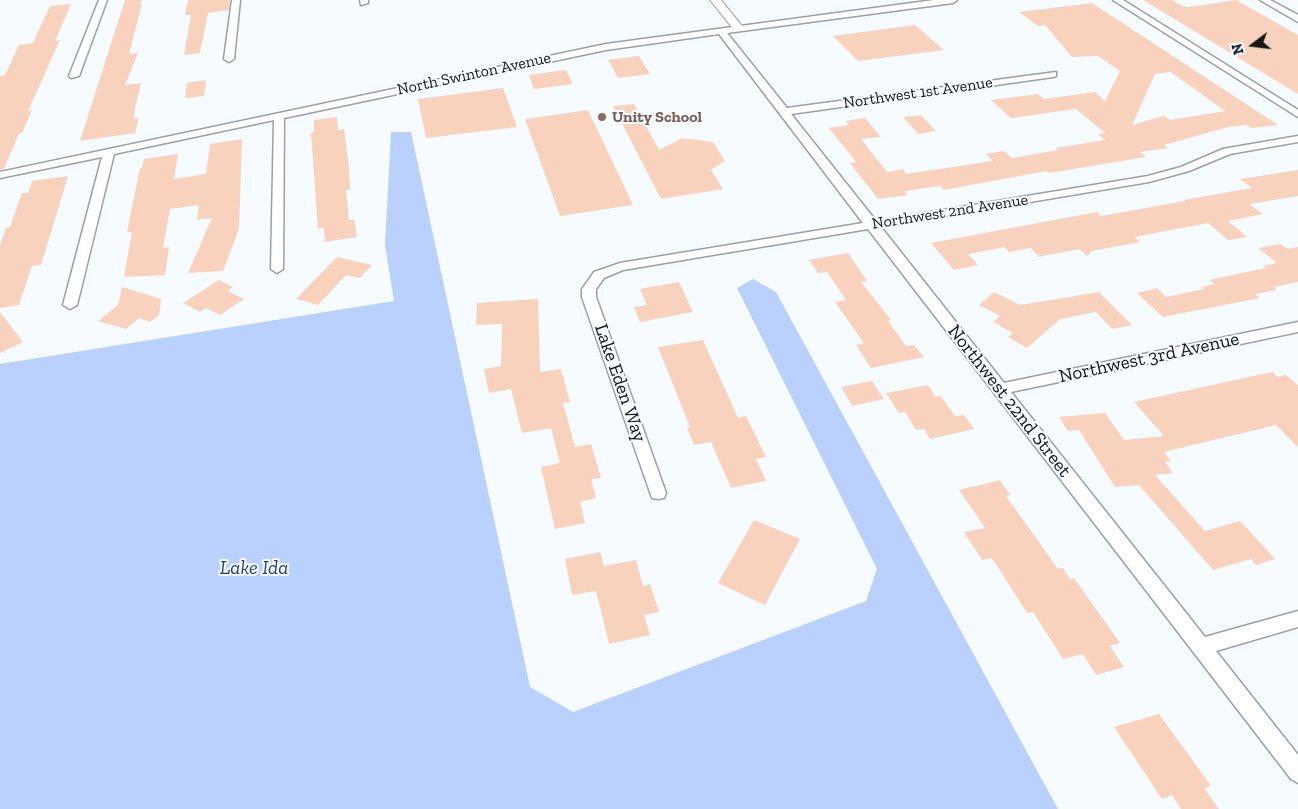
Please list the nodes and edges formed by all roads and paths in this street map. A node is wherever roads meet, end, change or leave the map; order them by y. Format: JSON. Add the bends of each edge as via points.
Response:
{"nodes":[{"id":1,"x":103,"y":0,"type":"edge"},
{"id":2,"x":236,"y":0,"type":"edge"},
{"id":3,"x":715,"y":0,"type":"edge"},
{"id":4,"x":953,"y":0,"type":"edge"},
{"id":5,"x":1117,"y":0,"type":"edge"},
{"id":6,"x":1264,"y":0,"type":"edge"},
{"id":7,"x":911,"y":2,"type":"edge"},
{"id":8,"x":1298,"y":19,"type":"edge"},
{"id":9,"x":738,"y":28,"type":"junction"},
{"id":10,"x":720,"y":30,"type":"junction"},
{"id":11,"x":229,"y":59,"type":"dead end"},
{"id":12,"x":1053,"y":74,"type":"dead end"},
{"id":13,"x":74,"y":76,"type":"dead end"},
{"id":14,"x":784,"y":112,"type":"junction"},
{"id":15,"x":1298,"y":114,"type":"edge"},
{"id":16,"x":279,"y":116,"type":"junction"},
{"id":17,"x":1298,"y":138,"type":"edge"},
{"id":18,"x":109,"y":152,"type":"junction"},
{"id":19,"x":0,"y":175,"type":"edge"},
{"id":20,"x":872,"y":225,"type":"junction"},
{"id":21,"x":277,"y":269,"type":"dead end"},
{"id":22,"x":599,"y":275,"type":"joint"},
{"id":23,"x":70,"y":305,"type":"dead end"},
{"id":24,"x":1298,"y":327,"type":"edge"},
{"id":25,"x":1000,"y":389,"type":"junction"},
{"id":26,"x":658,"y":493,"type":"dead end"},
{"id":27,"x":1298,"y":620,"type":"edge"},
{"id":28,"x":1200,"y":647,"type":"junction"},
{"id":29,"x":1298,"y":772,"type":"edge"}],
"edges":[{"from":1,"to":13,"type":"street"},
{"from":2,"to":11,"type":"street"},
{"from":3,"to":9,"type":"street"},
{"from":4,"to":7,"type":"street","name":"North Swinton Avenue"},
{"from":5,"to":15,"type":"street"},
{"from":6,"to":8,"type":"street"},
{"from":7,"to":9,"type":"street","name":"North Swinton Avenue"},
{"from":9,"to":10,"type":"street","name":"North Swinton Avenue"},
{"from":10,"to":14,"type":"street","name":"Northwest 22nd Street"},
{"from":10,"to":16,"type":"street","name":"North Swinton Avenue","via":[[572,54]]},
{"from":12,"to":14,"type":"street","name":"Northwest 1st Avenue"},
{"from":14,"to":20,"type":"street","name":"Northwest 22nd Street"},
{"from":16,"to":18,"type":"street","name":"North Swinton Avenue"},
{"from":16,"to":21,"type":"street"},
{"from":17,"to":20,"type":"street","name":"Northwest 2nd Avenue","via":[[1226,151],[1185,169],[1149,179]]},
{"from":18,"to":19,"type":"street","name":"North Swinton Avenue"},
{"from":18,"to":23,"type":"street"},
{"from":20,"to":22,"type":"street","name":"Northwest 2nd Avenue","via":[[620,267]]},
{"from":20,"to":25,"type":"street","name":"Northwest 22nd Street"},
{"from":22,"to":26,"type":"street","name":"Lake Eden Way","via":[[589,289],[589,297]]},
{"from":24,"to":25,"type":"street","name":"Northwest 3rd Avenue"},
{"from":25,"to":28,"type":"street","name":"Northwest 22nd Street"},
{"from":27,"to":28,"type":"street"},
{"from":28,"to":29,"type":"street","name":"Northwest 22nd Street"}]}
